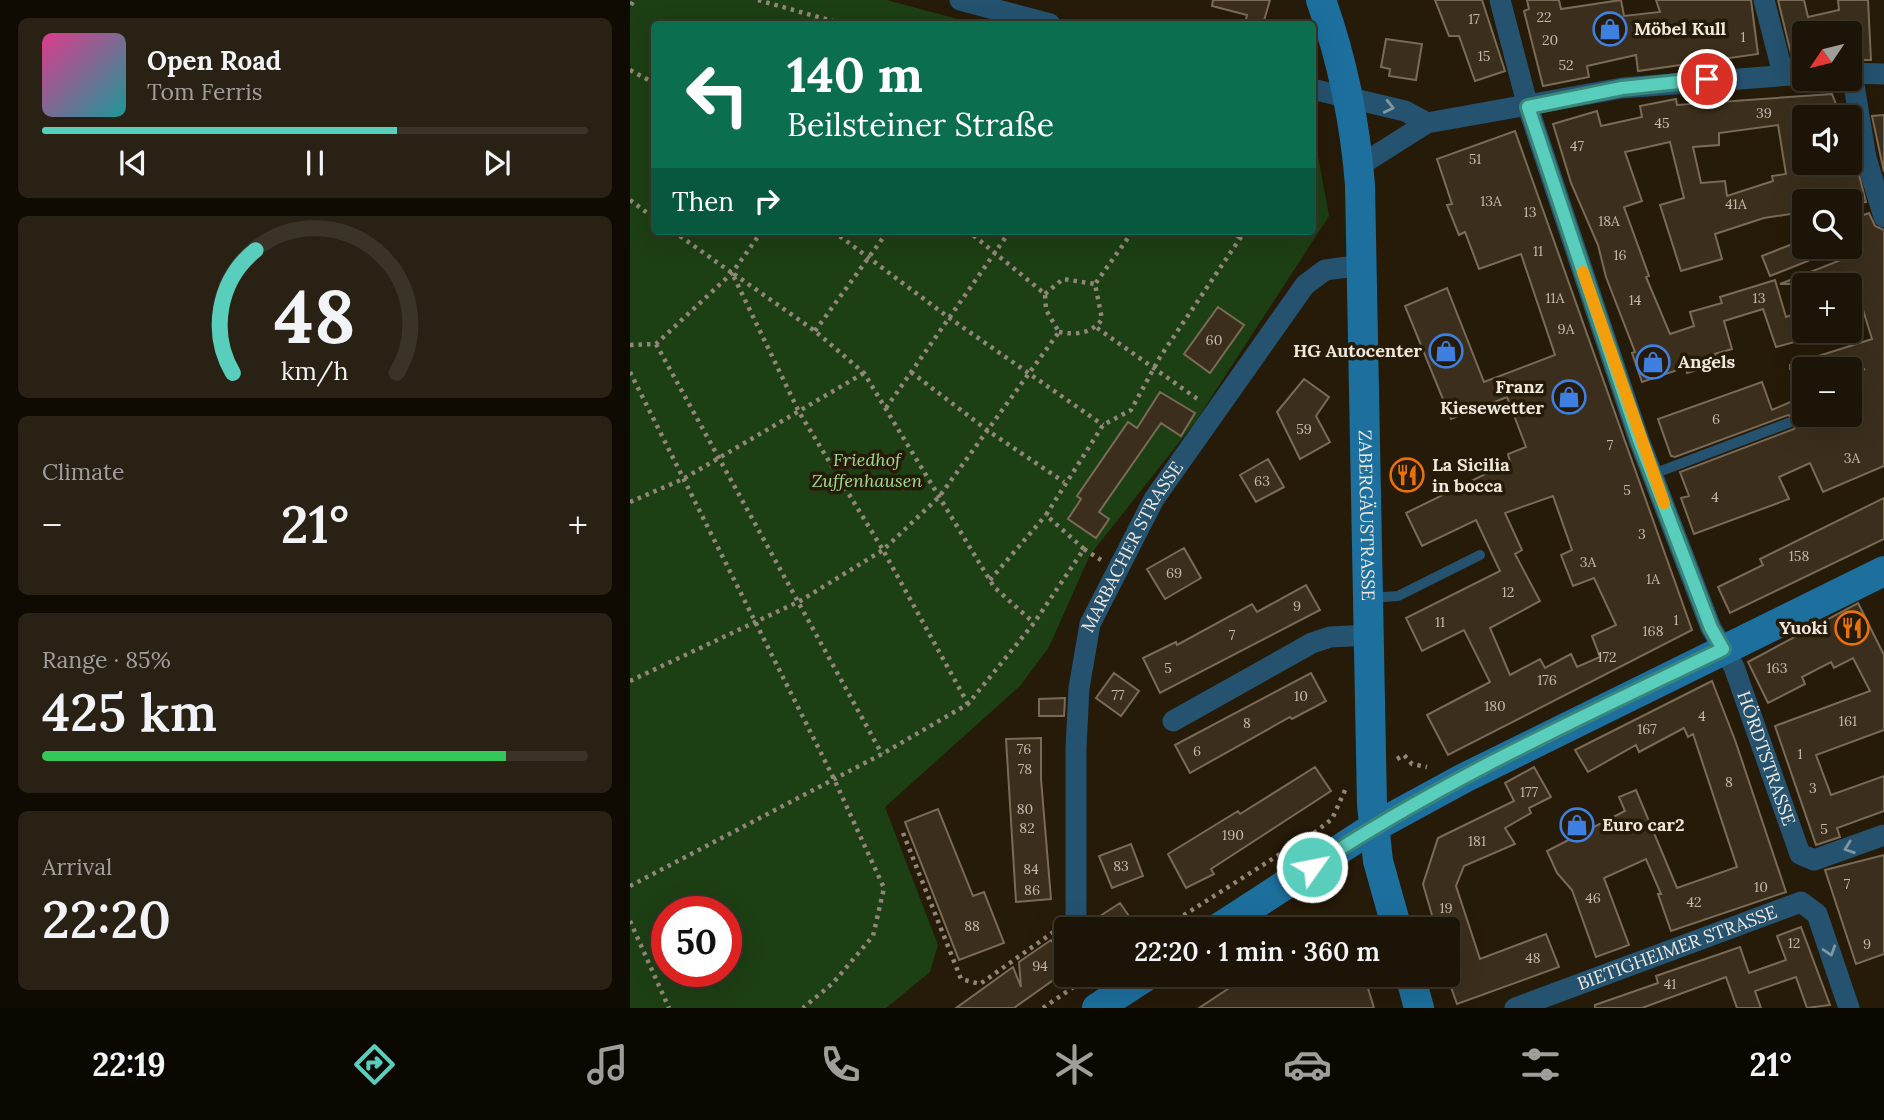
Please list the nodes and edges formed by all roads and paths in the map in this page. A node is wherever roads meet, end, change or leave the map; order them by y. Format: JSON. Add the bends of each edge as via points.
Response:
{"nodes":[{"id":1,"x":758,"y":0,"type":"edge"},
{"id":2,"x":960,"y":0,"type":"edge"},
{"id":3,"x":1321,"y":0,"type":"edge"},
{"id":4,"x":1500,"y":0,"type":"edge"},
{"id":5,"x":1764,"y":0,"type":"edge"},
{"id":6,"x":832,"y":21,"type":"edge"},
{"id":7,"x":1039,"y":21,"type":"edge"},
{"id":8,"x":1792,"y":69,"type":"edge"},
{"id":9,"x":630,"y":70,"type":"edge"},
{"id":10,"x":1862,"y":73,"type":"edge"},
{"id":11,"x":1792,"y":74,"type":"edge"},
{"id":12,"x":1884,"y":74,"type":"edge"},
{"id":13,"x":651,"y":81,"type":"edge"},
{"id":14,"x":1316,"y":90,"type":"edge"},
{"id":15,"x":1854,"y":91,"type":"edge"},
{"id":16,"x":1348,"y":98,"type":"junction"},
{"id":17,"x":1528,"y":107,"type":"junction"},
{"id":18,"x":1427,"y":123,"type":"junction"},
{"id":19,"x":1359,"y":166,"type":"junction"},
{"id":20,"x":630,"y":200,"type":"edge"},
{"id":21,"x":651,"y":216,"type":"edge"},
{"id":22,"x":1884,"y":217,"type":"edge"},
{"id":23,"x":679,"y":235,"type":"edge"},
{"id":24,"x":758,"y":235,"type":"edge"},
{"id":25,"x":838,"y":235,"type":"edge"},
{"id":26,"x":885,"y":235,"type":"edge"},
{"id":27,"x":974,"y":235,"type":"edge"},
{"id":28,"x":1007,"y":235,"type":"edge"},
{"id":29,"x":1130,"y":235,"type":"edge"},
{"id":30,"x":1235,"y":235,"type":"edge"},
{"id":31,"x":1243,"y":235,"type":"edge"},
{"id":32,"x":1241,"y":238,"type":"junction"},
{"id":33,"x":996,"y":251,"type":"junction"},
{"id":34,"x":868,"y":258,"type":"junction"},
{"id":35,"x":1363,"y":265,"type":"junction"},
{"id":36,"x":732,"y":273,"type":"junction"},
{"id":37,"x":1095,"y":284,"type":"junction"},
{"id":38,"x":1045,"y":294,"type":"junction"},
{"id":39,"x":948,"y":317,"type":"junction"},
{"id":40,"x":1097,"y":328,"type":"junction"},
{"id":41,"x":815,"y":331,"type":"junction"},
{"id":42,"x":1059,"y":332,"type":"junction"},
{"id":43,"x":656,"y":344,"type":"junction"},
{"id":44,"x":630,"y":345,"type":"edge"},
{"id":45,"x":1156,"y":368,"type":"junction"},
{"id":46,"x":630,"y":372,"type":"edge"},
{"id":47,"x":911,"y":372,"type":"junction"},
{"id":48,"x":864,"y":373,"type":"junction"},
{"id":49,"x":1029,"y":374,"type":"junction"},
{"id":50,"x":886,"y":408,"type":"junction"},
{"id":51,"x":1214,"y":411,"type":"junction"},
{"id":52,"x":799,"y":412,"type":"junction"},
{"id":53,"x":1791,"y":422,"type":"dead end"},
{"id":54,"x":1103,"y":425,"type":"junction"},
{"id":55,"x":987,"y":430,"type":"junction"},
{"id":56,"x":715,"y":457,"type":"junction"},
{"id":57,"x":1653,"y":474,"type":"junction"},
{"id":58,"x":683,"y":479,"type":"junction"},
{"id":59,"x":1064,"y":482,"type":"junction"},
{"id":60,"x":939,"y":497,"type":"junction"},
{"id":61,"x":630,"y":502,"type":"edge"},
{"id":62,"x":1046,"y":515,"type":"junction"},
{"id":63,"x":883,"y":550,"type":"junction"},
{"id":64,"x":1480,"y":555,"type":"dead end"},
{"id":65,"x":1884,"y":571,"type":"edge"},
{"id":66,"x":990,"y":580,"type":"junction"},
{"id":67,"x":1369,"y":598,"type":"junction"},
{"id":68,"x":800,"y":601,"type":"junction"},
{"id":69,"x":754,"y":622,"type":"junction"},
{"id":70,"x":1034,"y":623,"type":"junction"},
{"id":71,"x":1369,"y":635,"type":"junction"},
{"id":72,"x":1723,"y":649,"type":"junction"},
{"id":73,"x":630,"y":681,"type":"edge"},
{"id":74,"x":968,"y":704,"type":"junction"},
{"id":75,"x":1173,"y":721,"type":"dead end"},
{"id":76,"x":881,"y":754,"type":"junction"},
{"id":77,"x":834,"y":779,"type":"junction"},
{"id":78,"x":1374,"y":827,"type":"junction"},
{"id":79,"x":1315,"y":832,"type":"dead end"},
{"id":80,"x":903,"y":833,"type":"dead end"},
{"id":81,"x":1884,"y":835,"type":"edge"},
{"id":82,"x":630,"y":886,"type":"edge"},
{"id":83,"x":1076,"y":915,"type":"joint"},
{"id":84,"x":1181,"y":917,"type":"edge"},
{"id":85,"x":1235,"y":917,"type":"edge"},
{"id":86,"x":1394,"y":917,"type":"edge"},
{"id":87,"x":630,"y":921,"type":"edge"},
{"id":88,"x":1074,"y":987,"type":"edge"},
{"id":89,"x":1129,"y":987,"type":"edge"},
{"id":90,"x":1413,"y":987,"type":"edge"},
{"id":91,"x":669,"y":1008,"type":"edge"},
{"id":92,"x":803,"y":1008,"type":"edge"},
{"id":93,"x":1043,"y":1008,"type":"edge"},
{"id":94,"x":1097,"y":1008,"type":"edge"},
{"id":95,"x":1419,"y":1008,"type":"edge"},
{"id":96,"x":1516,"y":1008,"type":"edge"},
{"id":97,"x":1849,"y":1008,"type":"edge"}],
"edges":[{"from":1,"to":6,"type":"path"},
{"from":2,"to":7,"type":"street"},
{"from":3,"to":16,"type":"main road","name":"ZABERGÄUSTRASSE","via":[[1336,41]]},
{"from":4,"to":17,"type":"street","name":"HÖRDTSTRASSE"},
{"from":5,"to":8,"type":"street"},
{"from":9,"to":13,"type":"path"},
{"from":10,"to":12,"type":"street"},
{"from":11,"to":17,"type":"street","via":[[1622,88]]},
{"from":14,"to":16,"type":"street"},
{"from":15,"to":22,"type":"street","via":[[1866,158]]},
{"from":16,"to":18,"type":"street","one_way":true,"via":[[1405,111]]},
{"from":16,"to":19,"type":"main road","name":"ZABERGÄUSTRASSE"},
{"from":17,"to":18,"type":"street"},
{"from":17,"to":57,"type":"street","name":"HÖRDTSTRASSE"},
{"from":18,"to":19,"type":"street"},
{"from":19,"to":35,"type":"main road","name":"ZABERGÄUSTRASSE"},
{"from":20,"to":21,"type":"path"},
{"from":23,"to":36,"type":"path"},
{"from":24,"to":36,"type":"path"},
{"from":25,"to":34,"type":"path"},
{"from":26,"to":34,"type":"path"},
{"from":27,"to":33,"type":"path"},
{"from":28,"to":33,"type":"path"},
{"from":29,"to":37,"type":"path"},
{"from":30,"to":32,"type":"path"},
{"from":31,"to":32,"type":"path"},
{"from":32,"to":45,"type":"path"},
{"from":33,"to":38,"type":"path"},
{"from":33,"to":39,"type":"path"},
{"from":34,"to":39,"type":"path"},
{"from":34,"to":41,"type":"path"},
{"from":35,"to":51,"type":"street","name":"MARBACHER STRASSE","via":[[1335,266],[1316,274]]},
{"from":35,"to":67,"type":"main road","name":"ZABERGÄUSTRASSE"},
{"from":36,"to":41,"type":"path"},
{"from":36,"to":43,"type":"path"},
{"from":36,"to":52,"type":"path"},
{"from":37,"to":38,"type":"path","via":[[1063,279]]},
{"from":37,"to":40,"type":"path","via":[[1102,319]]},
{"from":38,"to":42,"type":"path","via":[[1046,310]]},
{"from":39,"to":47,"type":"path"},
{"from":39,"to":49,"type":"path"},
{"from":40,"to":42,"type":"path"},
{"from":40,"to":45,"type":"path"},
{"from":41,"to":48,"type":"path"},
{"from":42,"to":49,"type":"path"},
{"from":43,"to":44,"type":"path"},
{"from":43,"to":56,"type":"path"},
{"from":45,"to":51,"type":"path"},
{"from":45,"to":54,"type":"path","via":[[1131,410]]},
{"from":46,"to":58,"type":"path"},
{"from":47,"to":50,"type":"path"},
{"from":47,"to":55,"type":"path"},
{"from":48,"to":50,"type":"path"},
{"from":48,"to":52,"type":"path"},
{"from":49,"to":54,"type":"path"},
{"from":49,"to":55,"type":"path"},
{"from":50,"to":60,"type":"path"},
{"from":51,"to":83,"type":"street","name":"MARBACHER STRASSE","via":[[1154,499],[1090,624],[1076,748]]},
{"from":52,"to":56,"type":"path"},
{"from":52,"to":63,"type":"path"},
{"from":53,"to":57,"type":"lane"},
{"from":54,"to":59,"type":"path"},
{"from":55,"to":59,"type":"path"},
{"from":55,"to":60,"type":"path"},
{"from":56,"to":58,"type":"path"},
{"from":56,"to":68,"type":"path"},
{"from":57,"to":72,"type":"street","name":"HÖRDTSTRASSE"},
{"from":58,"to":61,"type":"path"},
{"from":58,"to":69,"type":"path"},
{"from":59,"to":62,"type":"path"},
{"from":60,"to":63,"type":"path"},
{"from":60,"to":66,"type":"path"},
{"from":62,"to":66,"type":"path"},
{"from":62,"to":70,"type":"path","via":[[1084,549]]},
{"from":63,"to":68,"type":"path"},
{"from":63,"to":74,"type":"path"},
{"from":64,"to":67,"type":"lane","via":[[1398,596]]},
{"from":65,"to":72,"type":"main road"},
{"from":66,"to":70,"type":"path"},
{"from":67,"to":71,"type":"main road","name":"ZABERGÄUSTRASSE"},
{"from":68,"to":69,"type":"path"},
{"from":68,"to":76,"type":"path"},
{"from":69,"to":73,"type":"path"},
{"from":69,"to":77,"type":"path"},
{"from":70,"to":74,"type":"path"},
{"from":71,"to":75,"type":"street","via":[[1312,643]]},
{"from":71,"to":78,"type":"main road","name":"ZABERGÄUSTRASSE"},
{"from":72,"to":78,"type":"main road","via":[[1546,735]]},
{"from":81,"to":72,"type":"street","name":"HÖRDTSTRASSE","one_way":true,"via":[[1814,860],[1800,854],[1734,667]]},
{"from":74,"to":76,"type":"path"},
{"from":76,"to":77,"type":"path"},
{"from":77,"to":82,"type":"path"},
{"from":77,"to":92,"type":"path","via":[[884,888],[873,936],[833,983]]},
{"from":78,"to":85,"type":"main road"},
{"from":78,"to":86,"type":"main road","name":"ZABERGÄUSTRASSE"},
{"from":79,"to":84,"type":"path"},
{"from":80,"to":83,"type":"path","via":[[961,979],[980,984]]},
{"from":87,"to":91,"type":"path"},
{"from":88,"to":93,"type":"path"},
{"from":89,"to":94,"type":"main road"},
{"from":90,"to":95,"type":"main road"},
{"from":96,"to":97,"type":"street","name":"BIETIGHEIMER STRASSE","one_way":true,"via":[[1801,902],[1817,914]]}]}
